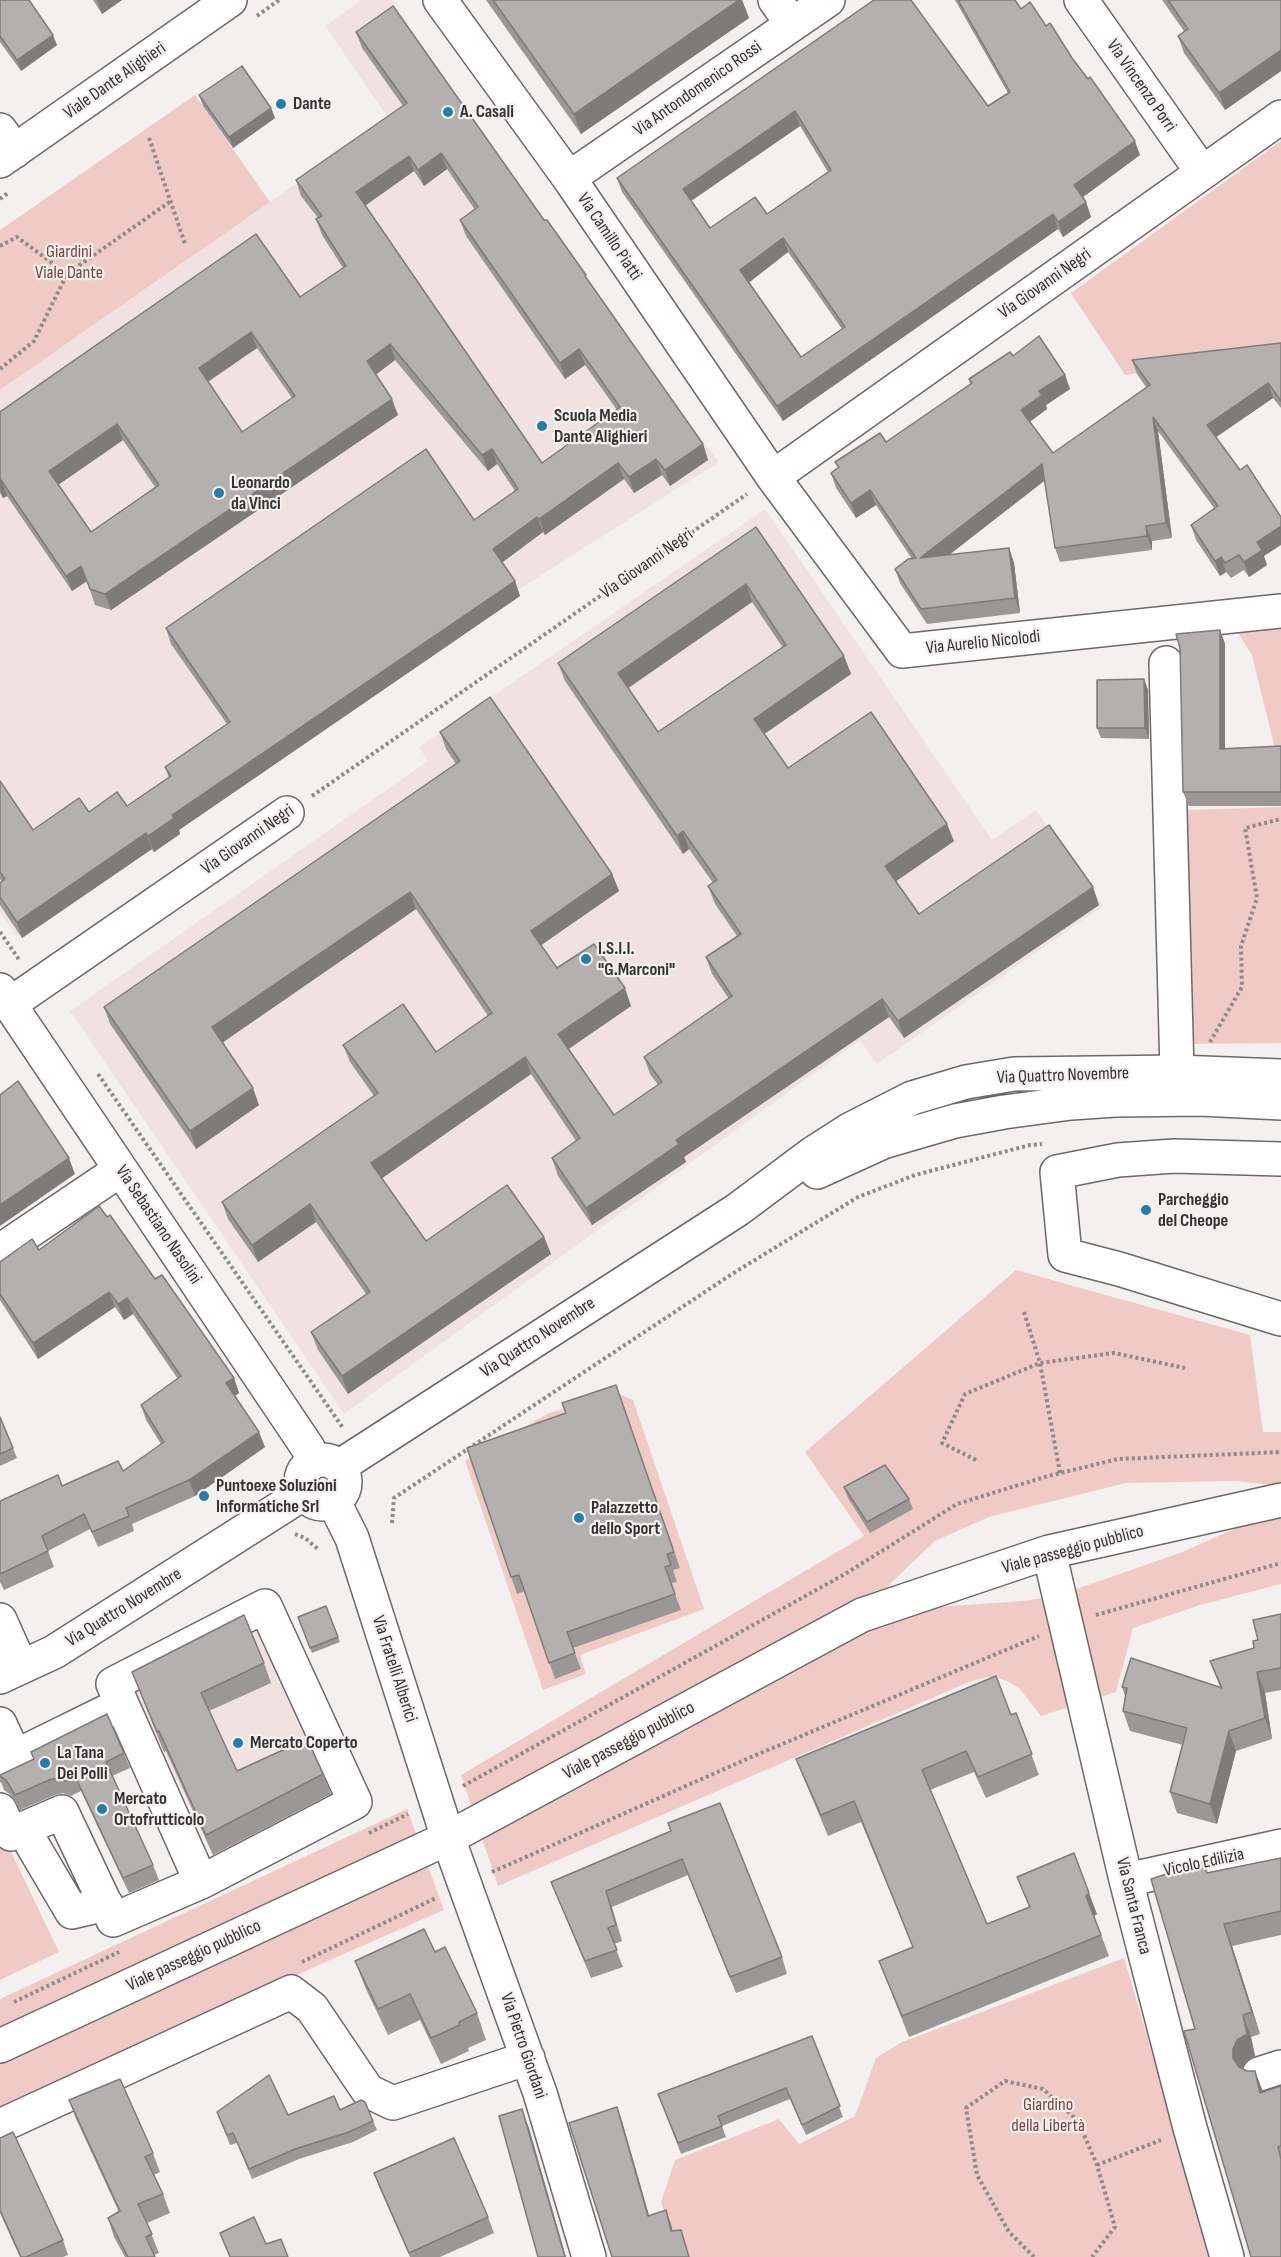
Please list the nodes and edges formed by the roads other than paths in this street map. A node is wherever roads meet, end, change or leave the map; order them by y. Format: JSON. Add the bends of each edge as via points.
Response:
{"nodes":[{"id":1,"x":230,"y":0,"type":"edge"},
{"id":2,"x":440,"y":0,"type":"edge"},
{"id":3,"x":828,"y":0,"type":"edge"},
{"id":4,"x":1081,"y":0,"type":"edge"},
{"id":5,"x":784,"y":12,"type":"edge"},
{"id":6,"x":1281,"y":117,"type":"edge"},
{"id":7,"x":5,"y":147,"type":"edge"},
{"id":8,"x":1202,"y":172,"type":"junction"},
{"id":9,"x":569,"y":178,"type":"junction"},
{"id":10,"x":773,"y":477,"type":"junction"},
{"id":11,"x":1281,"y":611,"type":"edge"},
{"id":12,"x":1166,"y":663,"type":"dead end"},
{"id":13,"x":287,"y":813,"type":"road end"},
{"id":14,"x":5,"y":997,"type":"edge"},
{"id":15,"x":1177,"y":1072,"type":"junction"},
{"id":16,"x":1246,"y":1075,"type":"junction"},
{"id":17,"x":1281,"y":1076,"type":"edge"},
{"id":18,"x":1281,"y":1088,"type":"edge"},
{"id":19,"x":1281,"y":1103,"type":"edge"},
{"id":20,"x":956,"y":1121,"type":"junction"},
{"id":21,"x":1281,"y":1159,"type":"edge"},
{"id":22,"x":120,"y":1170,"type":"junction"},
{"id":23,"x":737,"y":1210,"type":"junction"},
{"id":24,"x":0,"y":1251,"type":"edge"},
{"id":25,"x":1281,"y":1319,"type":"edge"},
{"id":26,"x":327,"y":1464,"type":"junction"},
{"id":27,"x":319,"y":1498,"type":"junction"},
{"id":28,"x":1281,"y":1500,"type":"edge"},
{"id":29,"x":1049,"y":1552,"type":"junction"},
{"id":30,"x":0,"y":1620,"type":"edge"},
{"id":31,"x":10,"y":1672,"type":"edge"},
{"id":32,"x":122,"y":1704,"type":"junction"},
{"id":33,"x":0,"y":1724,"type":"edge"},
{"id":34,"x":8,"y":1760,"type":"edge"},
{"id":35,"x":11,"y":1819,"type":"edge"},
{"id":36,"x":448,"y":1838,"type":"junction"},
{"id":37,"x":1281,"y":1846,"type":"edge"},
{"id":38,"x":1126,"y":1880,"type":"junction"},
{"id":39,"x":201,"y":1882,"type":"junction"},
{"id":40,"x":0,"y":2046,"type":"edge"},
{"id":41,"x":528,"y":2058,"type":"junction"},
{"id":42,"x":0,"y":2126,"type":"edge"},
{"id":43,"x":589,"y":2257,"type":"edge"},
{"id":44,"x":1227,"y":2257,"type":"edge"}],
"edges":[{"from":1,"to":7,"type":"street","name":"Viale Dante Alighieri"},
{"from":2,"to":9,"type":"street","name":"Via Camillo Piatti"},
{"from":3,"to":5,"type":"street","name":"Via Antondomenico Rossi"},
{"from":4,"to":8,"type":"street","name":"Via Vincenzo Porri"},
{"from":5,"to":9,"type":"street","name":"Via Antondomenico Rossi"},
{"from":6,"to":8,"type":"street","name":"Via Giovanni Negri"},
{"from":8,"to":10,"type":"street","name":"Via Giovanni Negri"},
{"from":9,"to":10,"type":"street","name":"Via Camillo Piatti"},
{"from":10,"to":11,"type":"street","name":"Via Aurelio Nicolodi","via":[[902,651]]},
{"from":12,"to":15,"type":"street"},
{"from":13,"to":14,"type":"street","name":"Via Giovanni Negri"},
{"from":14,"to":22,"type":"street","name":"Via Sebastiano Nasolini"},
{"from":15,"to":16,"type":"street","name":"Via Quattro Novembre"},
{"from":15,"to":20,"type":"street","via":[[1155,1086],[1072,1088],[1018,1095],[991,1101]]},
{"from":15,"to":23,"type":"street","name":"Via Quattro Novembre","via":[[1014,1074],[937,1089],[851,1129]]},
{"from":16,"to":17,"type":"street","name":"Via Quattro Novembre"},
{"from":16,"to":18,"type":"street"},
{"from":19,"to":20,"type":"street","name":"Via Quattro Novembre","via":[[1115,1100],[1039,1107]]},
{"from":20,"to":23,"type":"street","name":"Via Quattro Novembre","via":[[852,1155]]},
{"from":21,"to":25,"type":"street","via":[[1163,1157],[1118,1160],[1057,1172],[1065,1255]]},
{"from":22,"to":24,"type":"street"},
{"from":22,"to":26,"type":"street","name":"Via Sebastiano Nasolini","via":[[308,1448]]},
{"from":23,"to":26,"type":"street","name":"Via Quattro Novembre"},
{"from":26,"to":27,"type":"street","via":[[303,1472],[301,1486]]},
{"from":27,"to":31,"type":"street","name":"Via Quattro Novembre","via":[[54,1652]]},
{"from":27,"to":36,"type":"street","name":"Via Fratelli Alberici","via":[[352,1538]]},
{"from":28,"to":29,"type":"street","name":"Viale passeggio pubblico"},
{"from":29,"to":36,"type":"street","name":"Viale passeggio pubblico","via":[[862,1615]]},
{"from":29,"to":38,"type":"street","name":"Via Santa Franca"},
{"from":30,"to":31,"type":"street"},
{"from":32,"to":34,"type":"street"},
{"from":32,"to":39,"type":"street"},
{"from":32,"to":39,"type":"street","via":[[113,1684],[265,1606],[355,1802]]},
{"from":33,"to":34,"type":"street"},
{"from":35,"to":39,"type":"street","via":[[72,1912],[106,1904],[113,1920]]},
{"from":36,"to":40,"type":"street","name":"Viale passeggio pubblico"},
{"from":36,"to":41,"type":"street","name":"Via Pietro Giordani"},
{"from":37,"to":38,"type":"street","name":"Vicolo Edilizia"},
{"from":38,"to":44,"type":"street","name":"Via Santa Franca","via":[[1192,2107]]},
{"from":41,"to":42,"type":"street","via":[[393,2103],[368,2091],[312,2008],[291,1992]]},
{"from":41,"to":43,"type":"street","name":"Via Pietro Giordani"}]}
